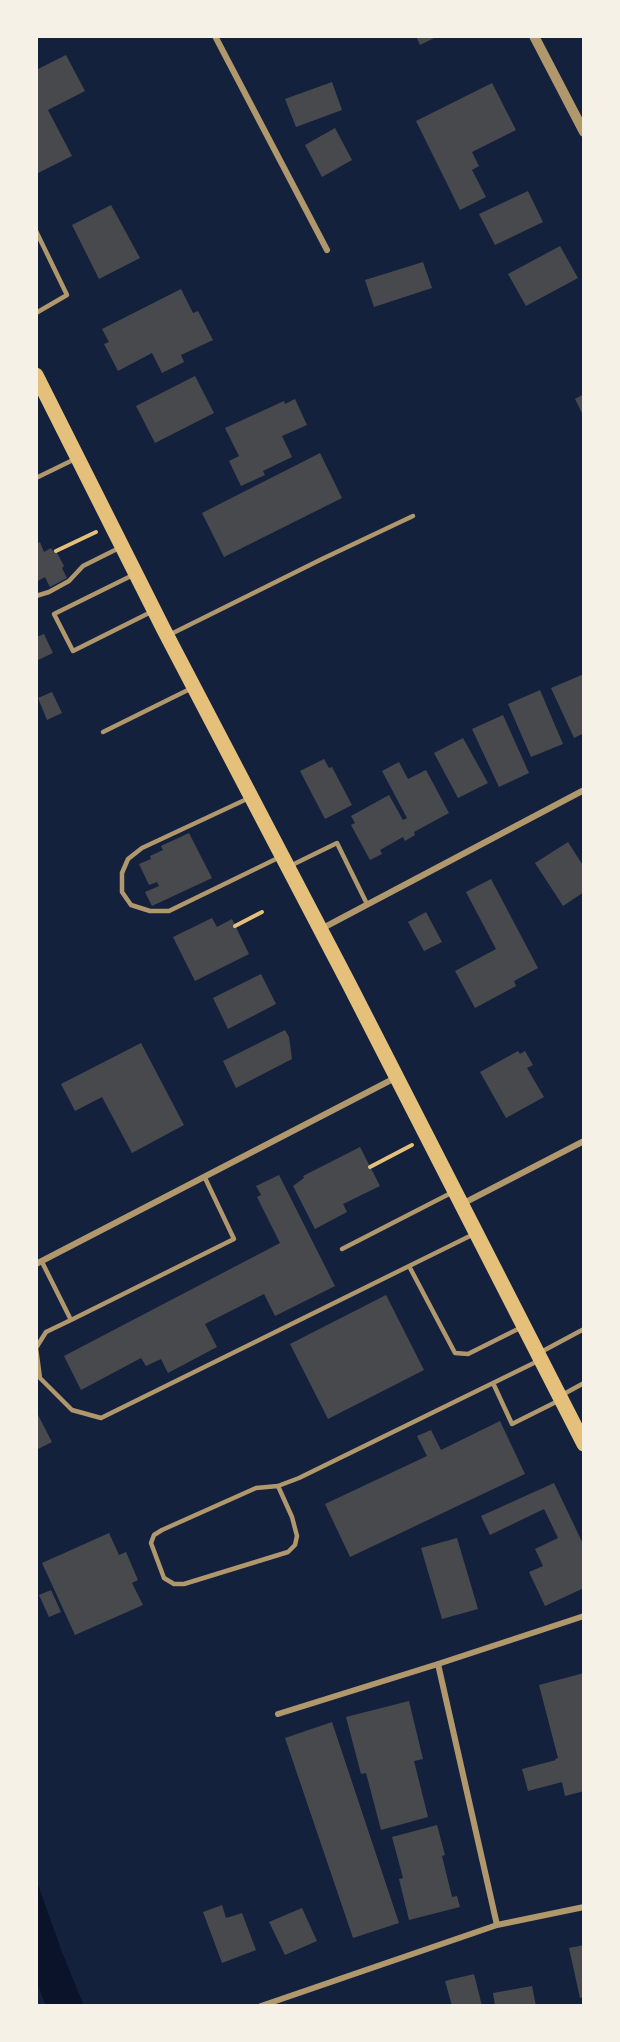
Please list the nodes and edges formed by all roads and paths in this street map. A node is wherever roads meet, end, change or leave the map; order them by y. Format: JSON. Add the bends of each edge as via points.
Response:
{"nodes":[{"id":1,"x":215,"y":36,"type":"edge"},
{"id":2,"x":534,"y":36,"type":"edge"},
{"id":3,"x":584,"y":132,"type":"edge"},
{"id":4,"x":36,"y":231,"type":"edge"},
{"id":5,"x":327,"y":250,"type":"dead end"},
{"id":6,"x":36,"y":313,"type":"edge"},
{"id":7,"x":36,"y":375,"type":"edge"},
{"id":8,"x":77,"y":457,"type":"junction"},
{"id":9,"x":36,"y":478,"type":"edge"},
{"id":10,"x":413,"y":516,"type":"dead end"},
{"id":11,"x":111,"y":525,"type":"junction"},
{"id":12,"x":122,"y":547,"type":"junction"},
{"id":13,"x":56,"y":551,"type":"dead end"},
{"id":14,"x":135,"y":574,"type":"junction"},
{"id":15,"x":36,"y":596,"type":"edge"},
{"id":16,"x":154,"y":610,"type":"junction"},
{"id":17,"x":167,"y":636,"type":"junction"},
{"id":18,"x":194,"y":687,"type":"junction"},
{"id":19,"x":103,"y":732,"type":"dead end"},
{"id":20,"x":584,"y":790,"type":"edge"},
{"id":21,"x":252,"y":797,"type":"junction"},
{"id":22,"x":285,"y":861,"type":"junction"},
{"id":23,"x":367,"y":904,"type":"junction"},
{"id":24,"x":262,"y":912,"type":"dead end"},
{"id":25,"x":235,"y":926,"type":"dead end"},
{"id":26,"x":320,"y":929,"type":"junction"},
{"id":27,"x":396,"y":1077,"type":"junction"},
{"id":28,"x":427,"y":1137,"type":"junction"},
{"id":29,"x":584,"y":1141,"type":"edge"},
{"id":30,"x":370,"y":1167,"type":"dead end"},
{"id":31,"x":205,"y":1178,"type":"junction"},
{"id":32,"x":458,"y":1198,"type":"junction"},
{"id":33,"x":476,"y":1233,"type":"junction"},
{"id":34,"x":342,"y":1250,"type":"dead end"},
{"id":35,"x":39,"y":1263,"type":"edge"},
{"id":36,"x":409,"y":1266,"type":"junction"},
{"id":37,"x":71,"y":1320,"type":"junction"},
{"id":38,"x":523,"y":1327,"type":"junction"},
{"id":39,"x":584,"y":1329,"type":"edge"},
{"id":40,"x":36,"y":1348,"type":"edge"},
{"id":41,"x":539,"y":1357,"type":"junction"},
{"id":42,"x":493,"y":1383,"type":"junction"},
{"id":43,"x":584,"y":1383,"type":"edge"},
{"id":44,"x":560,"y":1397,"type":"junction"},
{"id":45,"x":579,"y":1421,"type":"edge"},
{"id":46,"x":583,"y":1442,"type":"edge"},
{"id":47,"x":278,"y":1486,"type":"junction"},
{"id":48,"x":584,"y":1616,"type":"edge"},
{"id":49,"x":438,"y":1665,"type":"junction"},
{"id":50,"x":278,"y":1714,"type":"dead end"},
{"id":51,"x":584,"y":1907,"type":"edge"},
{"id":52,"x":497,"y":1925,"type":"junction"},
{"id":53,"x":261,"y":2006,"type":"edge"}],
"edges":[{"from":1,"to":5,"type":"street"},
{"from":2,"to":3,"type":"street"},
{"from":4,"to":6,"type":"lane","via":[[67,295]]},
{"from":7,"to":8,"type":"main road"},
{"from":8,"to":9,"type":"lane"},
{"from":8,"to":11,"type":"main road"},
{"from":10,"to":17,"type":"lane"},
{"from":11,"to":12,"type":"main road"},
{"from":11,"to":13,"type":"path"},
{"from":12,"to":14,"type":"main road"},
{"from":12,"to":15,"type":"lane","via":[[83,566],[69,581]]},
{"from":14,"to":16,"type":"main road"},
{"from":14,"to":16,"type":"lane","via":[[54,614],[73,651]]},
{"from":16,"to":17,"type":"main road"},
{"from":17,"to":18,"type":"main road"},
{"from":18,"to":19,"type":"lane"},
{"from":18,"to":21,"type":"main road"},
{"from":20,"to":23,"type":"street"},
{"from":21,"to":22,"type":"main road"},
{"from":21,"to":22,"type":"lane","via":[[142,848],[128,859],[122,873],[122,892],[131,905],[169,911]]},
{"from":22,"to":23,"type":"lane","via":[[337,843]]},
{"from":22,"to":26,"type":"main road"},
{"from":23,"to":26,"type":"street"},
{"from":24,"to":25,"type":"path"},
{"from":26,"to":27,"type":"main road"},
{"from":27,"to":28,"type":"main road"},
{"from":27,"to":31,"type":"street"},
{"from":28,"to":30,"type":"path"},
{"from":28,"to":32,"type":"main road"},
{"from":29,"to":32,"type":"street"},
{"from":31,"to":35,"type":"street"},
{"from":31,"to":37,"type":"lane","via":[[234,1239]]},
{"from":32,"to":33,"type":"main road"},
{"from":32,"to":34,"type":"lane"},
{"from":33,"to":36,"type":"lane"},
{"from":33,"to":38,"type":"main road"},
{"from":35,"to":37,"type":"lane"},
{"from":36,"to":38,"type":"lane","via":[[455,1353],[468,1354]]},
{"from":36,"to":40,"type":"lane","via":[[100,1418],[72,1410],[40,1378]]},
{"from":37,"to":40,"type":"lane","via":[[46,1332]]},
{"from":38,"to":41,"type":"main road"},
{"from":39,"to":41,"type":"lane"},
{"from":41,"to":42,"type":"lane"},
{"from":41,"to":44,"type":"main road"},
{"from":42,"to":44,"type":"lane","via":[[513,1424]]},
{"from":42,"to":47,"type":"lane"},
{"from":43,"to":44,"type":"lane"},
{"from":44,"to":45,"type":"main road"},
{"from":45,"to":46,"type":"main road"},
{"from":47,"to":47,"type":"lane","via":[[256,1488],[154,1536],[151,1543],[164,1578],[184,1584],[288,1552],[297,1536]]},
{"from":48,"to":49,"type":"street"},
{"from":49,"to":50,"type":"street"},
{"from":49,"to":52,"type":"street"},
{"from":51,"to":52,"type":"street"},
{"from":52,"to":53,"type":"street"}]}
